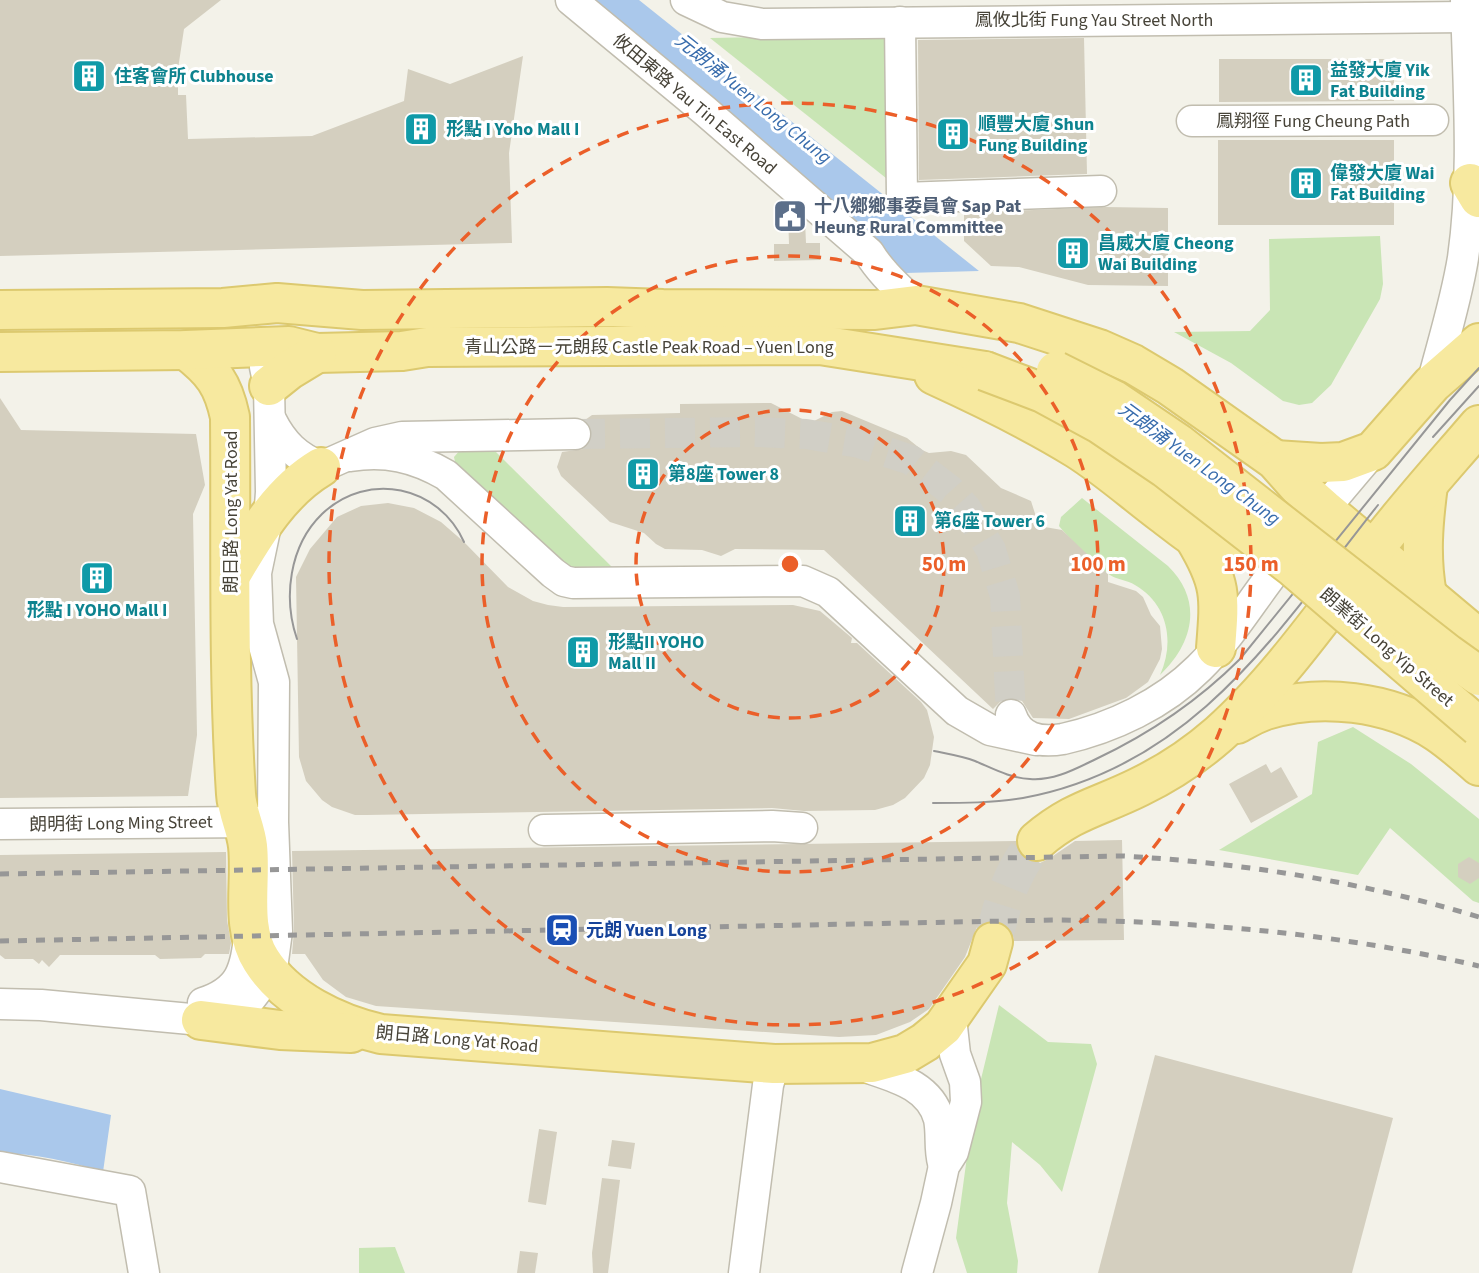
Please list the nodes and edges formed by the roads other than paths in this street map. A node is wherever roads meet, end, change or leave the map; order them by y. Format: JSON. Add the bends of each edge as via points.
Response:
{"nodes":[{"id":1,"x":571,"y":0,"type":"edge"},
{"id":2,"x":686,"y":0,"type":"edge"},
{"id":3,"x":1466,"y":9,"type":"edge"},
{"id":4,"x":1096,"y":10,"type":"edge"},
{"id":5,"x":900,"y":22,"type":"junction"},
{"id":6,"x":1433,"y":120,"type":"dead end"},
{"id":7,"x":1192,"y":121,"type":"dead end"},
{"id":8,"x":1474,"y":190,"type":"edge"},
{"id":9,"x":1101,"y":191,"type":"dead end"},
{"id":10,"x":1479,"y":234,"type":"edge"},
{"id":11,"x":878,"y":267,"type":"junction"},
{"id":12,"x":916,"y":305,"type":"junction"},
{"id":13,"x":223,"y":308,"type":"junction"},
{"id":14,"x":0,"y":310,"type":"edge"},
{"id":15,"x":875,"y":310,"type":"junction"},
{"id":16,"x":1479,"y":343,"type":"edge"},
{"id":17,"x":258,"y":347,"type":"junction"},
{"id":18,"x":186,"y":350,"type":"junction"},
{"id":19,"x":0,"y":352,"type":"edge"},
{"id":20,"x":317,"y":353,"type":"junction"},
{"id":21,"x":890,"y":356,"type":"junction"},
{"id":22,"x":988,"y":359,"type":"junction"},
{"id":23,"x":1432,"y":384,"type":"junction"},
{"id":24,"x":270,"y":403,"type":"junction"},
{"id":25,"x":1479,"y":425,"type":"edge"},
{"id":26,"x":575,"y":434,"type":"tunnel mouth"},
{"id":27,"x":1373,"y":451,"type":"junction"},
{"id":28,"x":1275,"y":460,"type":"junction"},
{"id":29,"x":335,"y":462,"type":"junction"},
{"id":30,"x":1428,"y":485,"type":"junction"},
{"id":31,"x":268,"y":518,"type":"junction"},
{"id":32,"x":1195,"y":539,"type":"junction"},
{"id":33,"x":1289,"y":545,"type":"junction"},
{"id":34,"x":1366,"y":560,"type":"junction"},
{"id":35,"x":231,"y":575,"type":"junction"},
{"id":36,"x":1427,"y":595,"type":"junction"},
{"id":37,"x":1479,"y":639,"type":"edge"},
{"id":38,"x":1216,"y":648,"type":"junction"},
{"id":39,"x":1479,"y":676,"type":"edge"},
{"id":40,"x":1012,"y":715,"type":"tunnel mouth"},
{"id":41,"x":1479,"y":727,"type":"edge"},
{"id":42,"x":1220,"y":733,"type":"junction"},
{"id":43,"x":1036,"y":740,"type":"junction"},
{"id":44,"x":1479,"y":766,"type":"edge"},
{"id":45,"x":258,"y":822,"type":"junction"},
{"id":46,"x":0,"y":824,"type":"edge"},
{"id":47,"x":802,"y":828,"type":"dead end"},
{"id":48,"x":544,"y":830,"type":"dead end"},
{"id":49,"x":1037,"y":841,"type":"tunnel mouth"},
{"id":50,"x":250,"y":932,"type":"junction"},
{"id":51,"x":993,"y":942,"type":"tunnel mouth"},
{"id":52,"x":270,"y":971,"type":"junction"},
{"id":53,"x":0,"y":1004,"type":"edge"},
{"id":54,"x":184,"y":1018,"type":"junction"},
{"id":55,"x":951,"y":1018,"type":"junction"},
{"id":56,"x":381,"y":1034,"type":"junction"},
{"id":57,"x":774,"y":1065,"type":"junction"},
{"id":58,"x":860,"y":1065,"type":"junction"},
{"id":59,"x":0,"y":1167,"type":"edge"},
{"id":60,"x":944,"y":1167,"type":"junction"},
{"id":61,"x":144,"y":1273,"type":"edge"},
{"id":62,"x":744,"y":1273,"type":"edge"},
{"id":63,"x":917,"y":1273,"type":"edge"}],
"edges":[{"from":1,"to":11,"type":"street","name":"攸田東路 Yau Tin East Road","via":[[869,253]]},
{"from":2,"to":5,"type":"street","name":"鳳攸北街 Fung Yau Street North","via":[[722,17],[761,23]]},
{"from":3,"to":4,"type":"street","name":"鳳攸北街 Fung Yau Street North"},
{"from":3,"to":8,"type":"street"},
{"from":4,"to":5,"type":"street","name":"鳳攸北街 Fung Yau Street North"},
{"from":5,"to":9,"type":"street","via":[[902,198]]},
{"from":6,"to":7,"type":"street","name":"鳳翔徑 Fung Cheung Path"},
{"from":8,"to":10,"type":"street"},
{"from":8,"to":23,"type":"street","via":[[1453,308]]},
{"from":11,"to":12,"type":"street","name":"攸田東路 Yau Tin East Road"},
{"from":11,"to":15,"type":"street"},
{"from":12,"to":15,"type":"main road","name":"青山公路－元朗段 Castle Peak Road – Yuen Long"},
{"from":12,"to":28,"type":"main road","name":"青山公路－元朗段 Castle Peak Road – Yuen Long","via":[[1018,323],[1133,363]]},
{"from":13,"to":14,"type":"main road","name":"青山公路－元朗段 Castle Peak Road – Yuen Long"},
{"from":13,"to":15,"type":"main road","name":"青山公路－元朗段 Castle Peak Road – Yuen Long","via":[[277,303],[362,310]]},
{"from":13,"to":17,"type":"main road"},
{"from":15,"to":22,"type":"main road","name":"青山公路－元朗段 Castle Peak Road – Yuen Long"},
{"from":16,"to":23,"type":"main road"},
{"from":17,"to":18,"type":"main road","name":"青山公路－元朗段 Castle Peak Road – Yuen Long"},
{"from":17,"to":20,"type":"main road","name":"青山公路－元朗段 Castle Peak Road – Yuen Long","via":[[289,346]]},
{"from":17,"to":24,"type":"street","name":"朗日路 Long Yat Road"},
{"from":18,"to":19,"type":"main road","name":"青山公路－元朗段 Castle Peak Road – Yuen Long"},
{"from":18,"to":35,"type":"main road","name":"朗日路 Long Yat Road","via":[[217,379],[230,417]]},
{"from":20,"to":21,"type":"main road","name":"青山公路－元朗段 Castle Peak Road – Yuen Long","via":[[427,347],[820,345]]},
{"from":20,"to":24,"type":"main road"},
{"from":21,"to":22,"type":"main road","name":"青山公路－元朗段 Castle Peak Road – Yuen Long"},
{"from":21,"to":32,"type":"main road","via":[[975,394],[1078,450]]},
{"from":22,"to":33,"type":"main road","name":"青山公路－元朗段 Castle Peak Road – Yuen Long","bridge":true,"via":[[1100,424]]},
{"from":23,"to":27,"type":"main road"},
{"from":24,"to":29,"type":"street","via":[[279,436],[290,449],[304,460]]},
{"from":24,"to":31,"type":"street","name":"朗日路 Long Yat Road"},
{"from":25,"to":30,"type":"main road"},
{"from":26,"to":29,"type":"street","via":[[402,437],[375,443]]},
{"from":27,"to":28,"type":"main road","via":[[1343,462]]},
{"from":27,"to":33,"type":"street"},
{"from":28,"to":33,"type":"main road","name":"青山公路－元朗段 Castle Peak Road – Yuen Long","via":[[1298,486]]},
{"from":29,"to":31,"type":"main road","via":[[292,488]]},
{"from":29,"to":43,"type":"street","via":[[365,454],[398,455],[431,466],[564,581],[813,583],[957,711],[990,730]]},
{"from":30,"to":34,"type":"main road"},
{"from":30,"to":36,"type":"main road","via":[[1422,543]]},
{"from":31,"to":35,"type":"main road"},
{"from":31,"to":45,"type":"street","name":"朗日路 Long Yat Road","via":[[256,573],[256,601],[274,682]]},
{"from":32,"to":33,"type":"main road","via":[[1235,551]]},
{"from":32,"to":38,"type":"main road","via":[[1219,591]]},
{"from":33,"to":34,"type":"main road","name":"青山公路－元朗段 Castle Peak Road – Yuen Long"},
{"from":33,"to":38,"type":"street"},
{"from":33,"to":39,"type":"main road","bridge":true},
{"from":33,"to":41,"type":"main road","name":"朗業街 Long Yip Street","bridge":true},
{"from":34,"to":36,"type":"main road","name":"青山公路－元朗段 Castle Peak Road – Yuen Long"},
{"from":34,"to":42,"type":"main road","bridge":true,"via":[[1259,694]]},
{"from":35,"to":45,"type":"main road","name":"朗日路 Long Yat Road","via":[[236,797]]},
{"from":36,"to":37,"type":"main road","name":"青山公路－元朗段 Castle Peak Road – Yuen Long"},
{"from":38,"to":43,"type":"street","via":[[1181,684],[1112,725],[1052,741]]},
{"from":40,"to":43,"type":"street","via":[[1019,730]]},
{"from":42,"to":44,"type":"main road","via":[[1276,707],[1315,702],[1356,704],[1419,722]]},
{"from":42,"to":49,"type":"main road","via":[[1159,776],[1070,816]]},
{"from":45,"to":46,"type":"street","name":"朗明街 Long Ming Street"},
{"from":45,"to":50,"type":"main road","name":"朗日路 Long Yat Road","via":[[248,848]]},
{"from":45,"to":52,"type":"street","via":[[277,932]]},
{"from":47,"to":48,"type":"street"},
{"from":50,"to":52,"type":"main road","name":"朗日路 Long Yat Road"},
{"from":50,"to":54,"type":"street","via":[[246,961],[235,984]]},
{"from":51,"to":55,"type":"main road","name":"朗日路 Long Yat Road","via":[[987,964]]},
{"from":52,"to":54,"type":"street","via":[[251,998],[237,1008]]},
{"from":52,"to":56,"type":"main road","name":"朗日路 Long Yat Road","via":[[320,1011]]},
{"from":53,"to":54,"type":"street"},
{"from":54,"to":56,"type":"main road","via":[[280,1030]]},
{"from":55,"to":58,"type":"main road","name":"朗日路 Long Yat Road","via":[[916,1049]]},
{"from":55,"to":60,"type":"street","via":[[955,1054],[967,1090],[956,1144]]},
{"from":56,"to":57,"type":"main road","name":"朗日路 Long Yat Road"},
{"from":57,"to":58,"type":"main road","name":"朗日路 Long Yat Road"},
{"from":57,"to":62,"type":"street"},
{"from":58,"to":60,"type":"street","via":[[901,1079],[929,1099],[940,1122]]},
{"from":59,"to":61,"type":"street","via":[[130,1191]]},
{"from":60,"to":63,"type":"street"}]}
